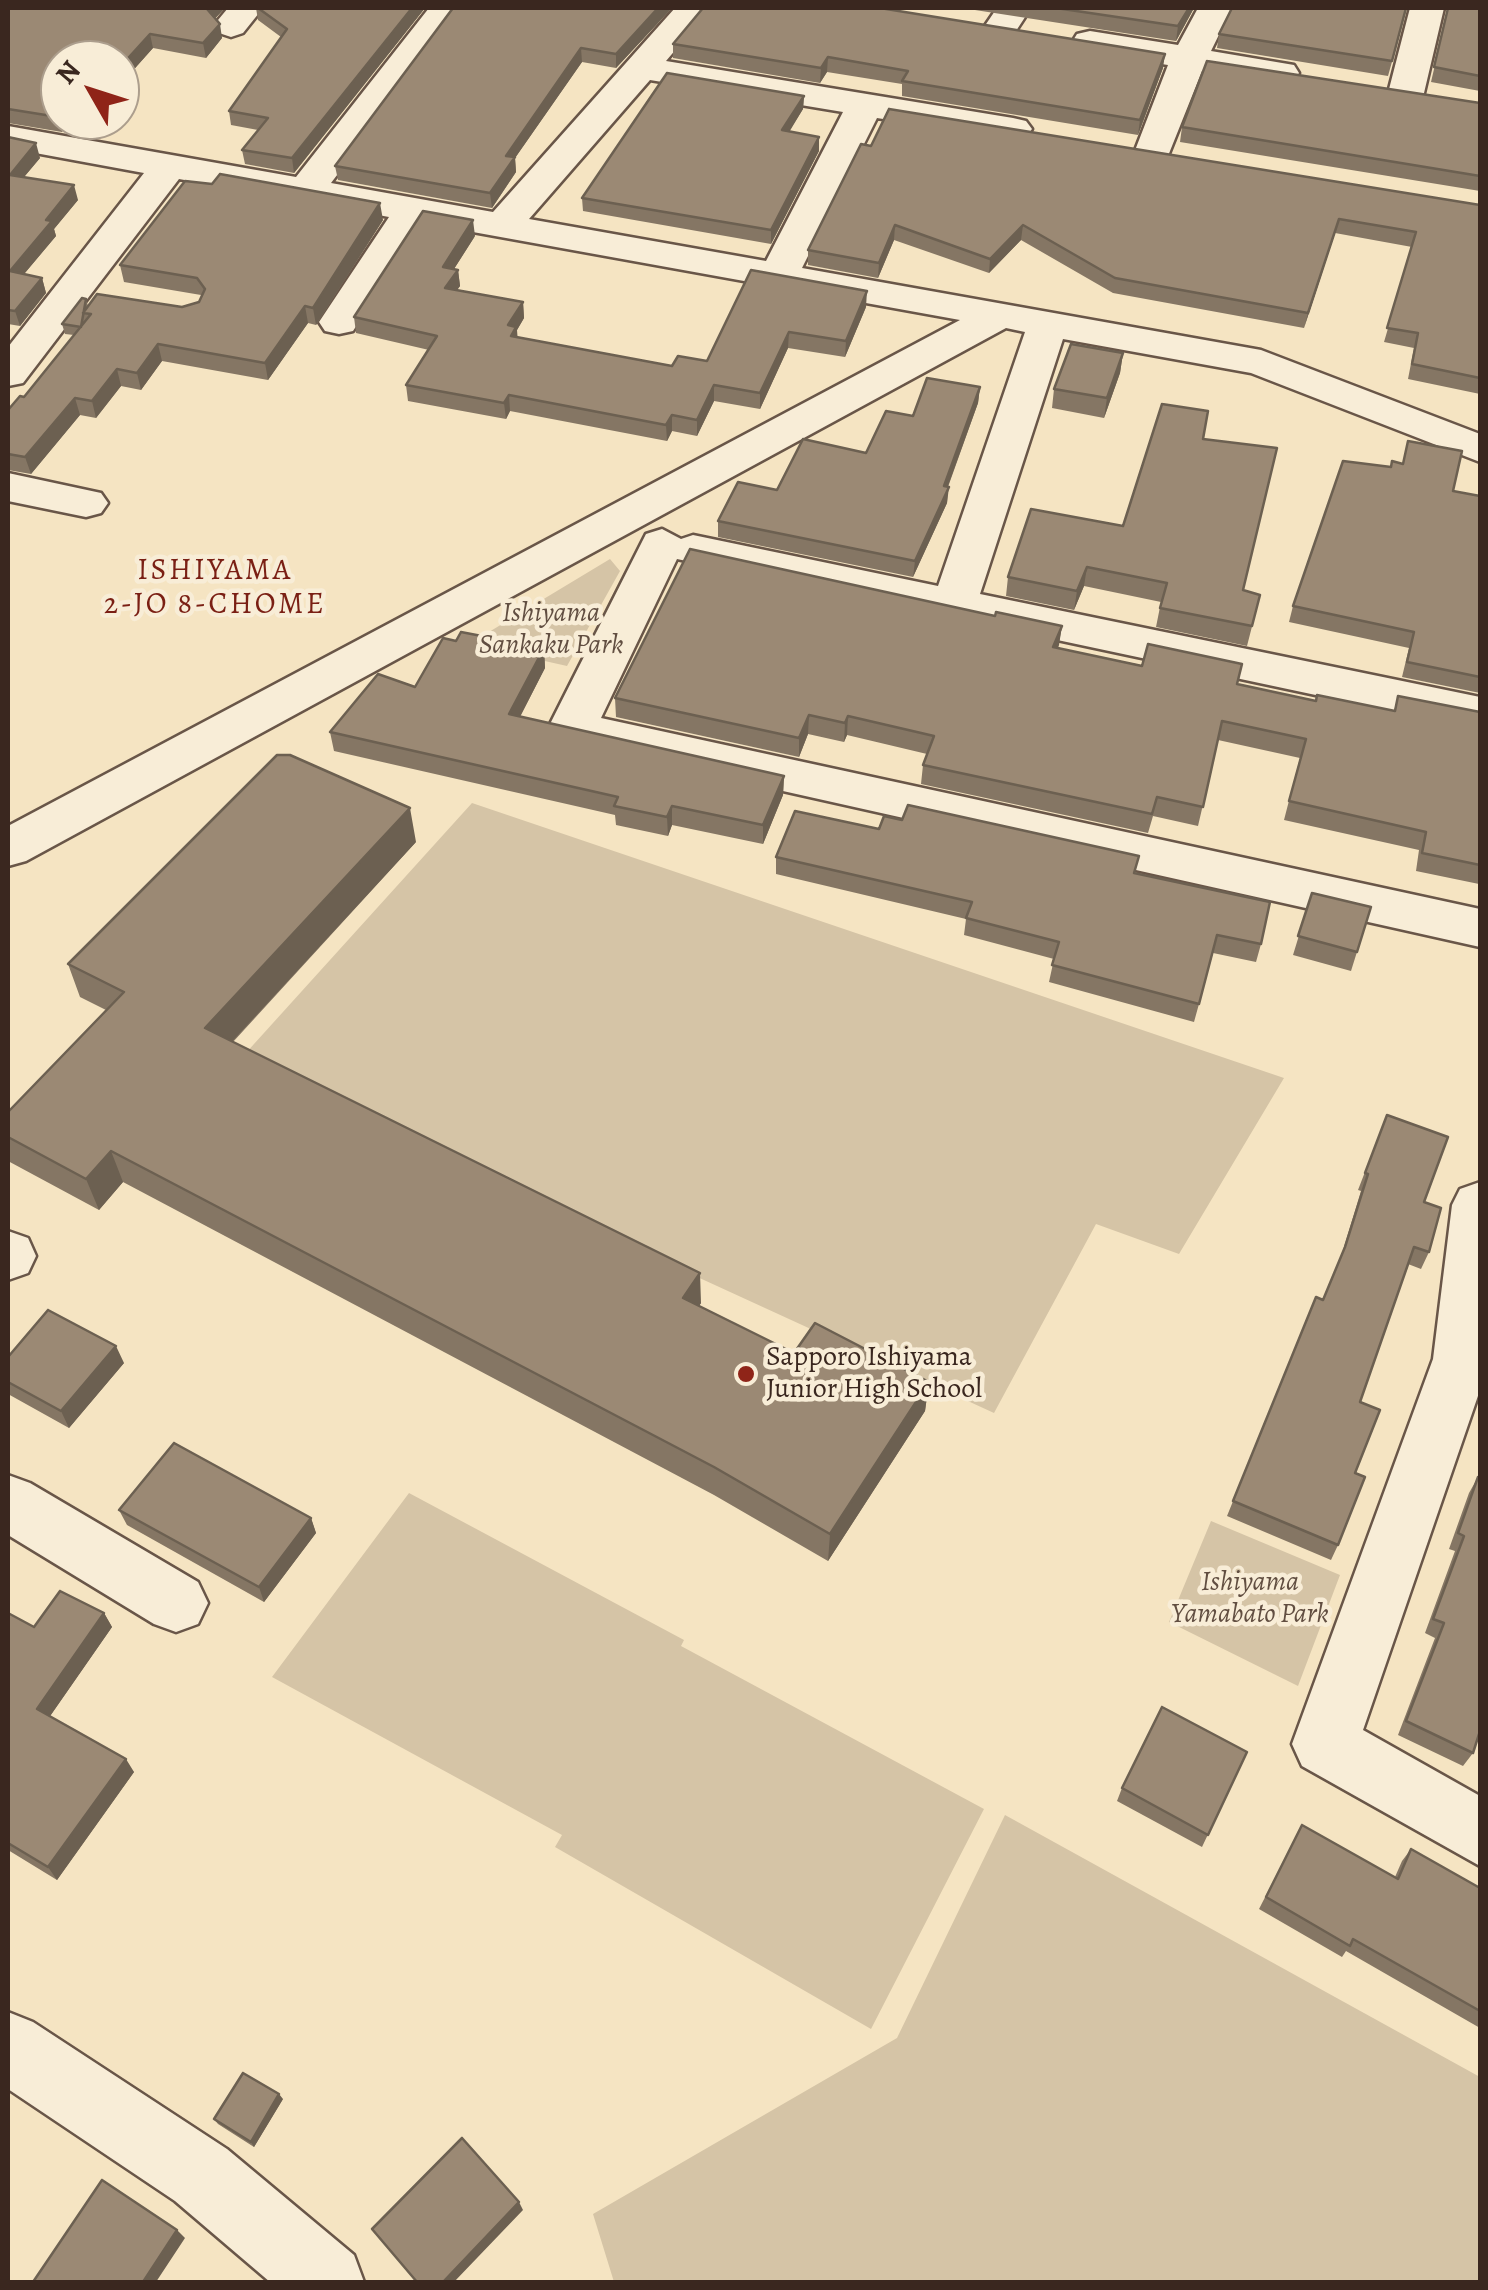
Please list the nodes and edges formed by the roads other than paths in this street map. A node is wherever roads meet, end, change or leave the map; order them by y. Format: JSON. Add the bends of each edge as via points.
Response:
{"nodes":[{"id":1,"x":447,"y":8,"type":"edge"},
{"id":2,"x":694,"y":8,"type":"edge"},
{"id":3,"x":1215,"y":8,"type":"edge"},
{"id":4,"x":1427,"y":8,"type":"edge"},
{"id":5,"x":994,"y":19,"type":"edge"},
{"id":6,"x":1189,"y":58,"type":"junction"},
{"id":7,"x":641,"y":68,"type":"junction"},
{"id":8,"x":1308,"y":77,"type":"edge"},
{"id":9,"x":1367,"y":86,"type":"edge"},
{"id":10,"x":1406,"y":93,"type":"junction"},
{"id":11,"x":1443,"y":99,"type":"edge"},
{"id":12,"x":864,"y":105,"type":"junction"},
{"id":13,"x":8,"y":137,"type":"edge"},
{"id":14,"x":1057,"y":137,"type":"edge"},
{"id":15,"x":1114,"y":146,"type":"edge"},
{"id":16,"x":1153,"y":153,"type":"junction"},
{"id":17,"x":1192,"y":159,"type":"edge"},
{"id":18,"x":169,"y":166,"type":"junction"},
{"id":19,"x":306,"y":190,"type":"junction"},
{"id":20,"x":413,"y":209,"type":"junction"},
{"id":21,"x":503,"y":225,"type":"junction"},
{"id":22,"x":779,"y":275,"type":"junction"},
{"id":23,"x":1002,"y":314,"type":"junction"},
{"id":24,"x":338,"y":322,"type":"dead end"},
{"id":25,"x":1048,"y":324,"type":"junction"},
{"id":26,"x":8,"y":374,"type":"edge"},
{"id":27,"x":1480,"y":449,"type":"edge"},
{"id":28,"x":8,"y":488,"type":"edge"},
{"id":29,"x":86,"y":504,"type":"dead end"},
{"id":30,"x":597,"y":531,"type":"junction"},
{"id":31,"x":662,"y":544,"type":"junction"},
{"id":32,"x":954,"y":604,"type":"junction"},
{"id":33,"x":1480,"y":714,"type":"edge"},
{"id":34,"x":8,"y":848,"type":"edge"},
{"id":35,"x":1480,"y":928,"type":"edge"},
{"id":36,"x":1480,"y":1205,"type":"edge"},
{"id":37,"x":1471,"y":1362,"type":"edge"},
{"id":38,"x":8,"y":1503,"type":"edge"},
{"id":39,"x":176,"y":1603,"type":"dead end"},
{"id":40,"x":1480,"y":1832,"type":"edge"},
{"id":41,"x":8,"y":2047,"type":"edge"},
{"id":42,"x":327,"y":2282,"type":"edge"}],
"edges":[{"from":1,"to":19,"type":"street"},
{"from":2,"to":7,"type":"street"},
{"from":3,"to":6,"type":"street"},
{"from":4,"to":10,"type":"street"},
{"from":5,"to":6,"type":"street"},
{"from":6,"to":8,"type":"street"},
{"from":6,"to":16,"type":"street"},
{"from":7,"to":12,"type":"street"},
{"from":7,"to":21,"type":"street"},
{"from":9,"to":10,"type":"street"},
{"from":10,"to":11,"type":"street"},
{"from":12,"to":14,"type":"street"},
{"from":12,"to":22,"type":"street"},
{"from":13,"to":18,"type":"street"},
{"from":15,"to":16,"type":"street"},
{"from":16,"to":17,"type":"street"},
{"from":18,"to":19,"type":"street"},
{"from":18,"to":26,"type":"street","via":[[92,293]]},
{"from":19,"to":20,"type":"street"},
{"from":20,"to":21,"type":"street"},
{"from":20,"to":24,"type":"street"},
{"from":21,"to":22,"type":"street"},
{"from":22,"to":23,"type":"street"},
{"from":23,"to":25,"type":"street"},
{"from":23,"to":30,"type":"street"},
{"from":25,"to":27,"type":"street","via":[[1261,362]]},
{"from":25,"to":32,"type":"street"},
{"from":28,"to":29,"type":"street"},
{"from":30,"to":31,"type":"street"},
{"from":30,"to":34,"type":"street"},
{"from":31,"to":32,"type":"street"},
{"from":31,"to":35,"type":"street","via":[[572,728]]},
{"from":32,"to":33,"type":"street"},
{"from":36,"to":37,"type":"street"},
{"from":37,"to":40,"type":"street","via":[[1326,1744]]},
{"from":38,"to":39,"type":"street"},
{"from":41,"to":42,"type":"street","via":[[201,2175]]}]}
